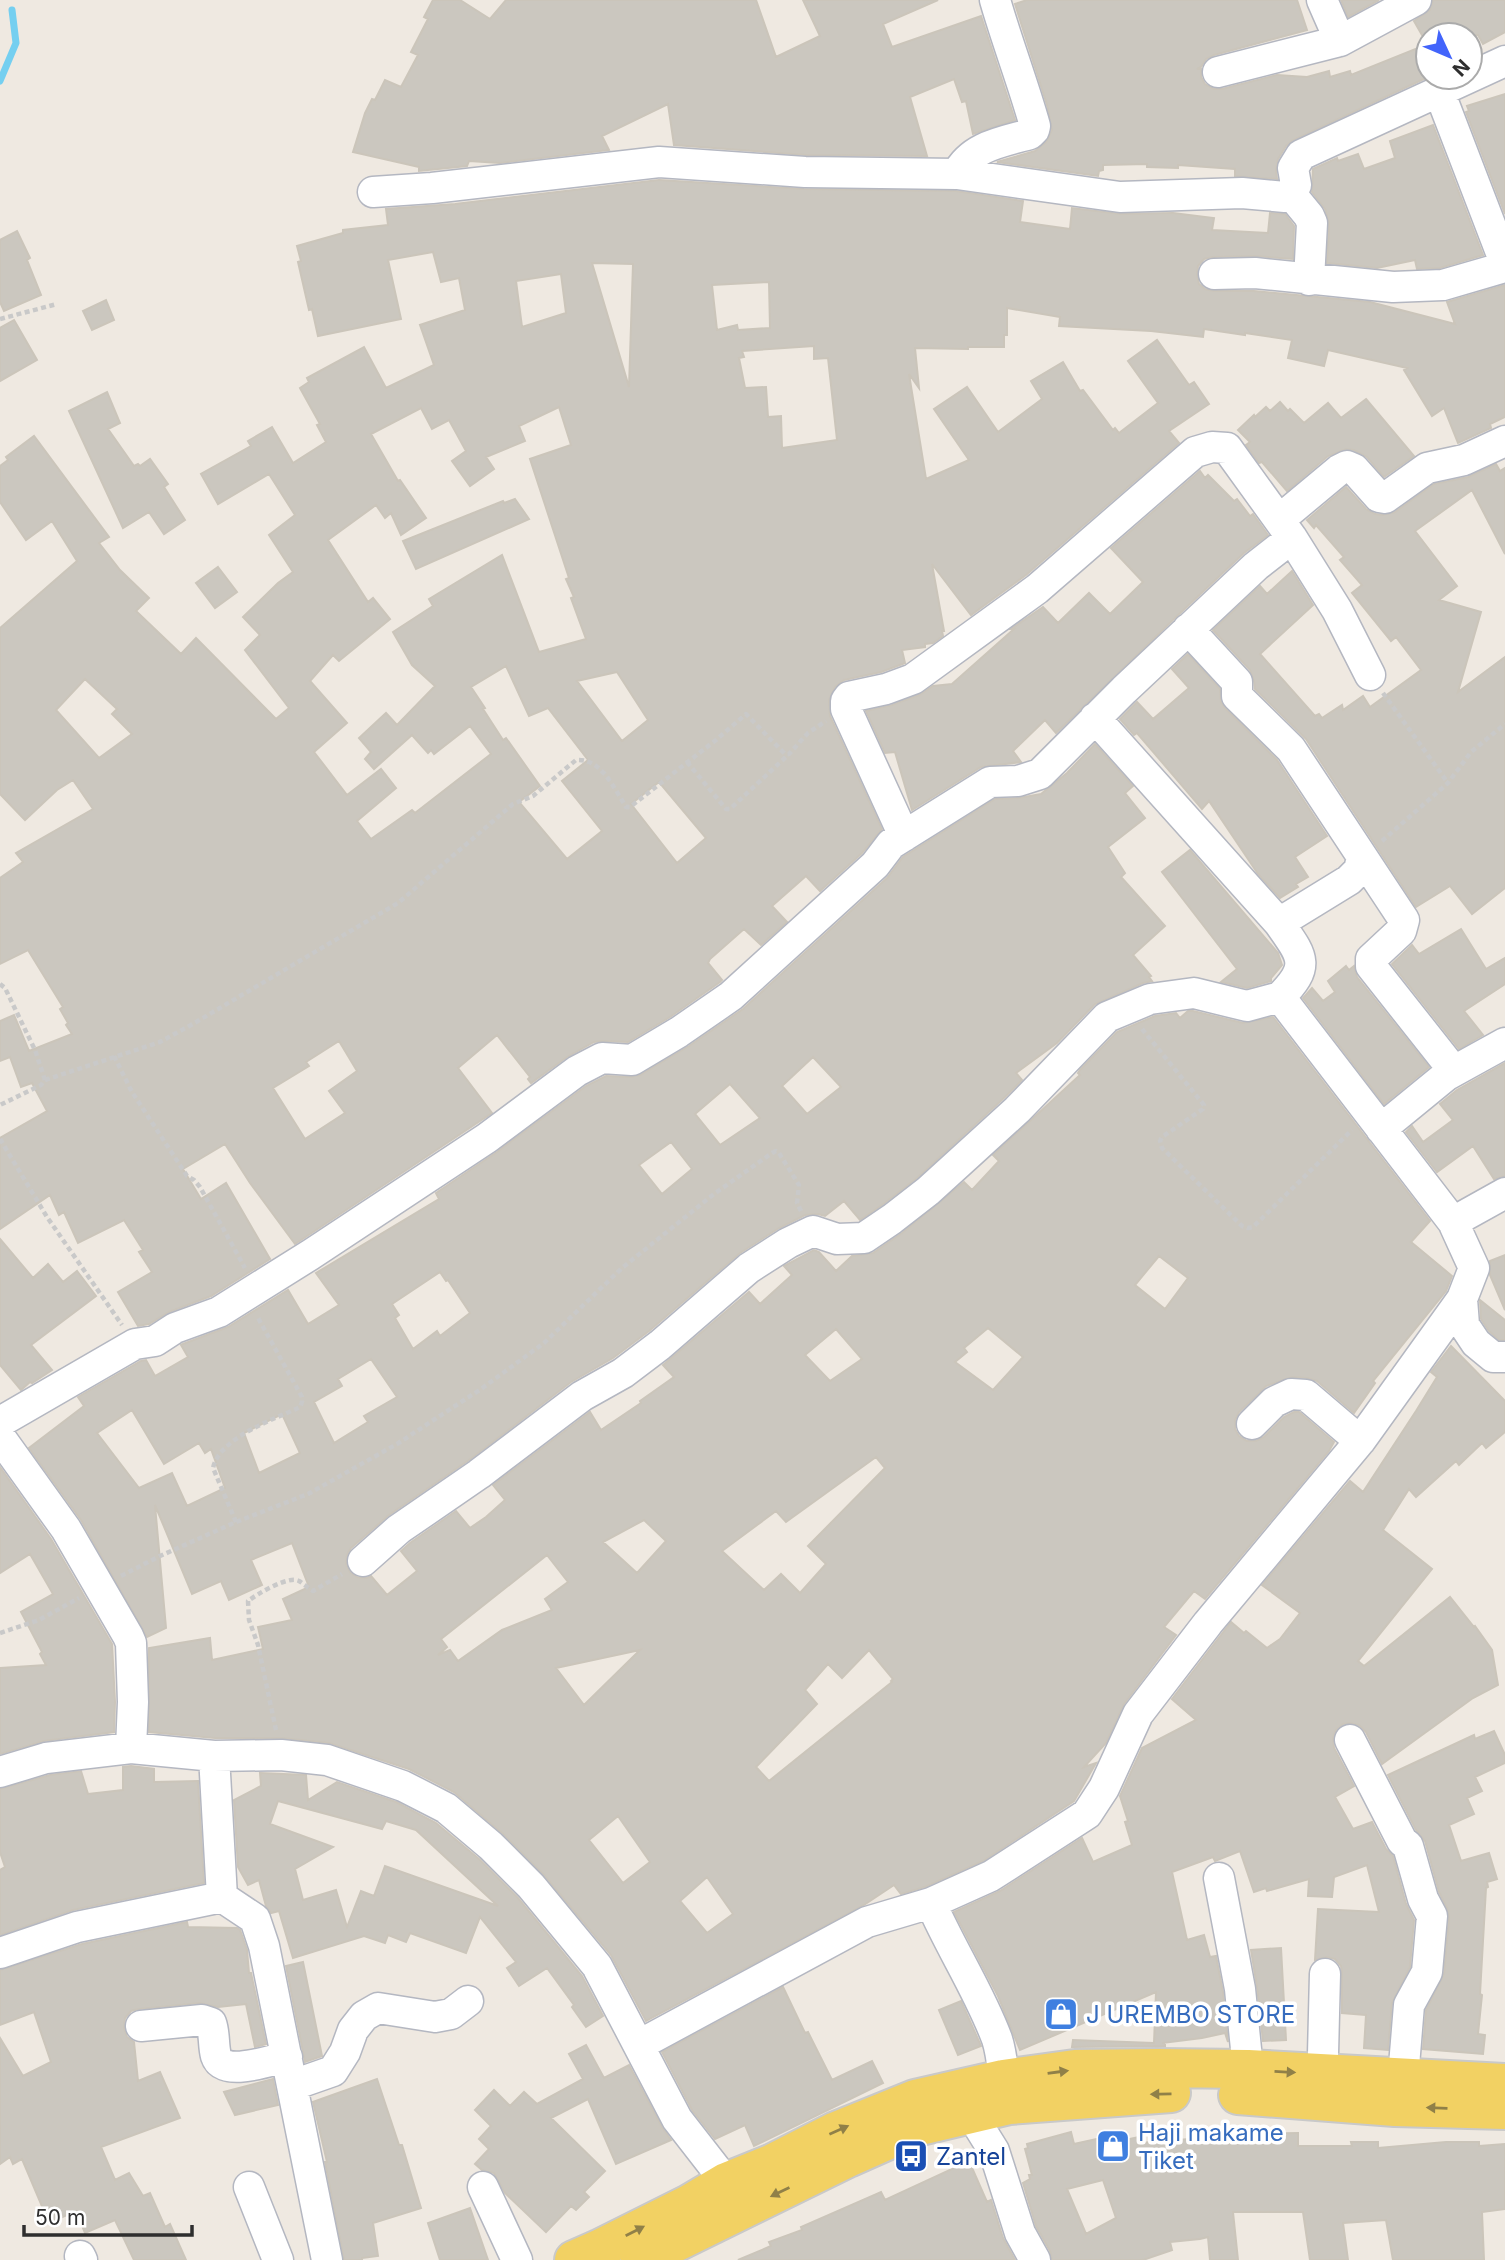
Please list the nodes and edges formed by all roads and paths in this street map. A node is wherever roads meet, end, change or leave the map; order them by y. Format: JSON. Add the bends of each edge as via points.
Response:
{"nodes":[{"id":1,"x":995,"y":0,"type":"edge"},
{"id":2,"x":1322,"y":0,"type":"edge"},
{"id":3,"x":1416,"y":0,"type":"edge"},
{"id":4,"x":1340,"y":41,"type":"junction"},
{"id":5,"x":1505,"y":61,"type":"edge"},
{"id":6,"x":1218,"y":72,"type":"dead end"},
{"id":7,"x":1439,"y":92,"type":"junction"},
{"id":8,"x":957,"y":174,"type":"junction"},
{"id":9,"x":373,"y":192,"type":"dead end"},
{"id":10,"x":1291,"y":194,"type":"junction"},
{"id":11,"x":1505,"y":265,"type":"edge"},
{"id":12,"x":1214,"y":274,"type":"dead end"},
{"id":13,"x":1309,"y":280,"type":"junction"},
{"id":14,"x":57,"y":304,"type":"dead end"},
{"id":15,"x":0,"y":320,"type":"edge"},
{"id":16,"x":1505,"y":441,"type":"edge"},
{"id":17,"x":1285,"y":529,"type":"junction"},
{"id":18,"x":1188,"y":629,"type":"junction"},
{"id":19,"x":1370,"y":675,"type":"joint"},
{"id":20,"x":846,"y":709,"type":"junction"},
{"id":21,"x":1095,"y":718,"type":"junction"},
{"id":22,"x":1505,"y":724,"type":"edge"},
{"id":23,"x":789,"y":754,"type":"junction"},
{"id":24,"x":687,"y":762,"type":"junction"},
{"id":25,"x":1448,"y":783,"type":"junction"},
{"id":26,"x":904,"y":836,"type":"junction"},
{"id":27,"x":1363,"y":857,"type":"junction"},
{"id":28,"x":1279,"y":923,"type":"junction"},
{"id":29,"x":0,"y":984,"type":"edge"},
{"id":30,"x":1280,"y":997,"type":"junction"},
{"id":31,"x":1126,"y":1010,"type":"junction"},
{"id":32,"x":1505,"y":1043,"type":"edge"},
{"id":33,"x":114,"y":1056,"type":"junction"},
{"id":34,"x":1454,"y":1071,"type":"junction"},
{"id":35,"x":45,"y":1080,"type":"junction"},
{"id":36,"x":0,"y":1105,"type":"edge"},
{"id":37,"x":1375,"y":1121,"type":"junction"},
{"id":38,"x":0,"y":1139,"type":"edge"},
{"id":39,"x":1505,"y":1193,"type":"edge"},
{"id":40,"x":1453,"y":1222,"type":"junction"},
{"id":41,"x":813,"y":1231,"type":"junction"},
{"id":42,"x":251,"y":1292,"type":"junction"},
{"id":43,"x":1462,"y":1298,"type":"junction"},
{"id":44,"x":135,"y":1344,"type":"junction"},
{"id":45,"x":1505,"y":1357,"type":"edge"},
{"id":46,"x":0,"y":1422,"type":"edge"},
{"id":47,"x":1252,"y":1424,"type":"dead end"},
{"id":48,"x":0,"y":1437,"type":"edge"},
{"id":49,"x":1360,"y":1441,"type":"junction"},
{"id":50,"x":236,"y":1522,"type":"junction"},
{"id":51,"x":363,"y":1561,"type":"joint"},
{"id":52,"x":100,"y":1587,"type":"junction"},
{"id":53,"x":0,"y":1633,"type":"edge"},
{"id":54,"x":1350,"y":1740,"type":"dead end"},
{"id":55,"x":131,"y":1748,"type":"junction"},
{"id":56,"x":281,"y":1755,"type":"junction"},
{"id":57,"x":214,"y":1756,"type":"junction"},
{"id":58,"x":0,"y":1772,"type":"edge"},
{"id":59,"x":1219,"y":1878,"type":"dead end"},
{"id":60,"x":222,"y":1897,"type":"junction"},
{"id":61,"x":930,"y":1903,"type":"junction"},
{"id":62,"x":0,"y":1953,"type":"edge"},
{"id":63,"x":1325,"y":1974,"type":"dead end"},
{"id":64,"x":468,"y":2001,"type":"dead end"},
{"id":65,"x":141,"y":2026,"type":"dead end"},
{"id":66,"x":639,"y":2045,"type":"junction"},
{"id":67,"x":1248,"y":2070,"type":"junction"},
{"id":68,"x":290,"y":2071,"type":"junction"},
{"id":69,"x":1403,"y":2078,"type":"junction"},
{"id":70,"x":1505,"y":2082,"type":"edge"},
{"id":71,"x":1322,"y":2088,"type":"junction"},
{"id":72,"x":1006,"y":2092,"type":"junction"},
{"id":73,"x":1505,"y":2110,"type":"edge"},
{"id":74,"x":971,"y":2114,"type":"junction"},
{"id":75,"x":726,"y":2182,"type":"junction"},
{"id":76,"x":249,"y":2187,"type":"dead end"},
{"id":77,"x":483,"y":2188,"type":"dead end"},
{"id":78,"x":655,"y":2257,"type":"edge"},
{"id":79,"x":278,"y":2260,"type":"edge"},
{"id":80,"x":327,"y":2260,"type":"edge"},
{"id":81,"x":517,"y":2260,"type":"edge"},
{"id":82,"x":574,"y":2260,"type":"edge"},
{"id":83,"x":1035,"y":2260,"type":"edge"}],
"edges":[{"from":1,"to":8,"type":"street","via":[[1035,126],[1030,134],[972,153]]},
{"from":2,"to":4,"type":"street"},
{"from":3,"to":4,"type":"street"},
{"from":4,"to":6,"type":"street"},
{"from":5,"to":7,"type":"street"},
{"from":7,"to":10,"type":"street","via":[[1301,155],[1293,168],[1296,185]]},
{"from":7,"to":11,"type":"street"},
{"from":8,"to":9,"type":"street","via":[[805,172],[659,162]]},
{"from":8,"to":10,"type":"street","via":[[1120,197]]},
{"from":10,"to":13,"type":"street","via":[[1312,223]]},
{"from":11,"to":13,"type":"street","via":[[1443,285],[1393,287]]},
{"from":12,"to":13,"type":"street","via":[[1255,273]]},
{"from":14,"to":15,"type":"path"},
{"from":16,"to":17,"type":"street","via":[[1464,460],[1427,468],[1385,498],[1347,466]]},
{"from":17,"to":18,"type":"street","via":[[1256,566]]},
{"from":17,"to":19,"type":"street","via":[[1338,610]]},
{"from":17,"to":20,"type":"street","via":[[1227,448],[1195,452],[1037,589],[913,679],[849,697]]},
{"from":18,"to":21,"type":"street"},
{"from":18,"to":27,"type":"street","via":[[1237,682],[1237,696],[1291,749]]},
{"from":19,"to":25,"type":"path"},
{"from":20,"to":23,"type":"path","via":[[808,733]]},
{"from":20,"to":26,"type":"street"},
{"from":21,"to":26,"type":"street","via":[[1040,774],[990,782]]},
{"from":21,"to":28,"type":"street"},
{"from":22,"to":25,"type":"path","via":[[1471,752]]},
{"from":23,"to":24,"type":"path","via":[[746,714]]},
{"from":23,"to":24,"type":"path","via":[[730,809]]},
{"from":24,"to":33,"type":"path","via":[[626,807],[599,768],[576,761],[533,796],[513,804],[398,903],[160,1042]]},
{"from":25,"to":27,"type":"path"},
{"from":26,"to":42,"type":"street","via":[[731,996],[632,1060],[602,1058],[577,1072],[487,1138]]},
{"from":27,"to":28,"type":"street","via":[[1349,880]]},
{"from":27,"to":34,"type":"street","via":[[1404,920],[1401,930],[1371,959],[1371,966]]},
{"from":28,"to":30,"type":"street","via":[[1299,951],[1302,967]]},
{"from":29,"to":35,"type":"path","via":[[35,1050]]},
{"from":30,"to":31,"type":"street","via":[[1247,1006],[1194,993],[1150,999]]},
{"from":30,"to":37,"type":"street"},
{"from":31,"to":37,"type":"path","via":[[1204,1105],[1162,1137],[1162,1148],[1242,1226],[1253,1227]]},
{"from":31,"to":41,"type":"street","via":[[1107,1017],[1017,1110],[892,1219],[864,1238],[836,1239]]},
{"from":32,"to":34,"type":"street"},
{"from":33,"to":35,"type":"path"},
{"from":33,"to":42,"type":"path","via":[[132,1092],[187,1176],[200,1188]]},
{"from":34,"to":37,"type":"street"},
{"from":35,"to":36,"type":"path"},
{"from":37,"to":40,"type":"street"},
{"from":38,"to":44,"type":"path","via":[[47,1217]]},
{"from":39,"to":40,"type":"street"},
{"from":40,"to":43,"type":"street","via":[[1474,1268]]},
{"from":41,"to":50,"type":"path","via":[[797,1203],[799,1185],[776,1151],[622,1268],[544,1343],[481,1389],[353,1471]]},
{"from":41,"to":51,"type":"street","via":[[749,1268],[660,1345],[399,1529]]},
{"from":42,"to":44,"type":"street","via":[[155,1341]]},
{"from":42,"to":50,"type":"path","via":[[302,1402],[300,1408],[230,1442],[215,1461],[213,1468]]},
{"from":43,"to":45,"type":"street","via":[[1464,1325],[1476,1343],[1493,1357]]},
{"from":43,"to":49,"type":"street"},
{"from":44,"to":46,"type":"street"},
{"from":47,"to":49,"type":"street","via":[[1274,1402],[1291,1394],[1307,1395]]},
{"from":48,"to":52,"type":"street","via":[[66,1529]]},
{"from":49,"to":61,"type":"street","via":[[1138,1714],[1087,1814],[991,1876]]},
{"from":50,"to":52,"type":"path"},
{"from":51,"to":56,"type":"path","via":[[313,1591],[290,1580],[248,1601]]},
{"from":52,"to":53,"type":"path","via":[[39,1620]]},
{"from":52,"to":55,"type":"street","via":[[131,1643]]},
{"from":54,"to":69,"type":"street","via":[[1408,1847],[1432,1916],[1427,1972],[1409,2005]]},
{"from":55,"to":57,"type":"street"},
{"from":55,"to":58,"type":"street","via":[[46,1758]]},
{"from":56,"to":57,"type":"street"},
{"from":56,"to":66,"type":"street","via":[[327,1760],[403,1786],[446,1808],[531,1886],[597,1966]]},
{"from":57,"to":60,"type":"street"},
{"from":59,"to":67,"type":"street","via":[[1240,1989]]},
{"from":60,"to":62,"type":"street","via":[[77,1927]]},
{"from":60,"to":68,"type":"street","via":[[255,1919]]},
{"from":61,"to":66,"type":"street","via":[[867,1922]]},
{"from":61,"to":72,"type":"street","via":[[998,2042]]},
{"from":63,"to":71,"type":"street"},
{"from":64,"to":68,"type":"street","via":[[451,2014],[435,2017],[378,2008],[363,2016],[353,2030],[333,2071]]},
{"from":65,"to":68,"type":"street","via":[[202,2020],[211,2023],[217,2058],[223,2064]]},
{"from":66,"to":75,"type":"street","via":[[677,2119]]},
{"from":67,"to":71,"type":"main road","one_way":true},
{"from":72,"to":67,"type":"main road","one_way":true,"via":[[1075,2069]]},
{"from":68,"to":80,"type":"street"},
{"from":69,"to":70,"type":"main road"},
{"from":69,"to":71,"type":"main road"},
{"from":71,"to":72,"type":"main road","one_way":true,"via":[[1232,2095]]},
{"from":73,"to":71,"type":"main road","one_way":true,"via":[[1395,2107]]},
{"from":72,"to":74,"type":"main road"},
{"from":75,"to":72,"type":"main road","one_way":true,"via":[[915,2099]]},
{"from":74,"to":78,"type":"main road","one_way":true,"via":[[920,2126],[848,2158]]},
{"from":74,"to":83,"type":"street","via":[[994,2151],[1020,2233]]},
{"from":82,"to":75,"type":"main road","one_way":true},
{"from":76,"to":79,"type":"street"},
{"from":77,"to":81,"type":"street"}]}
